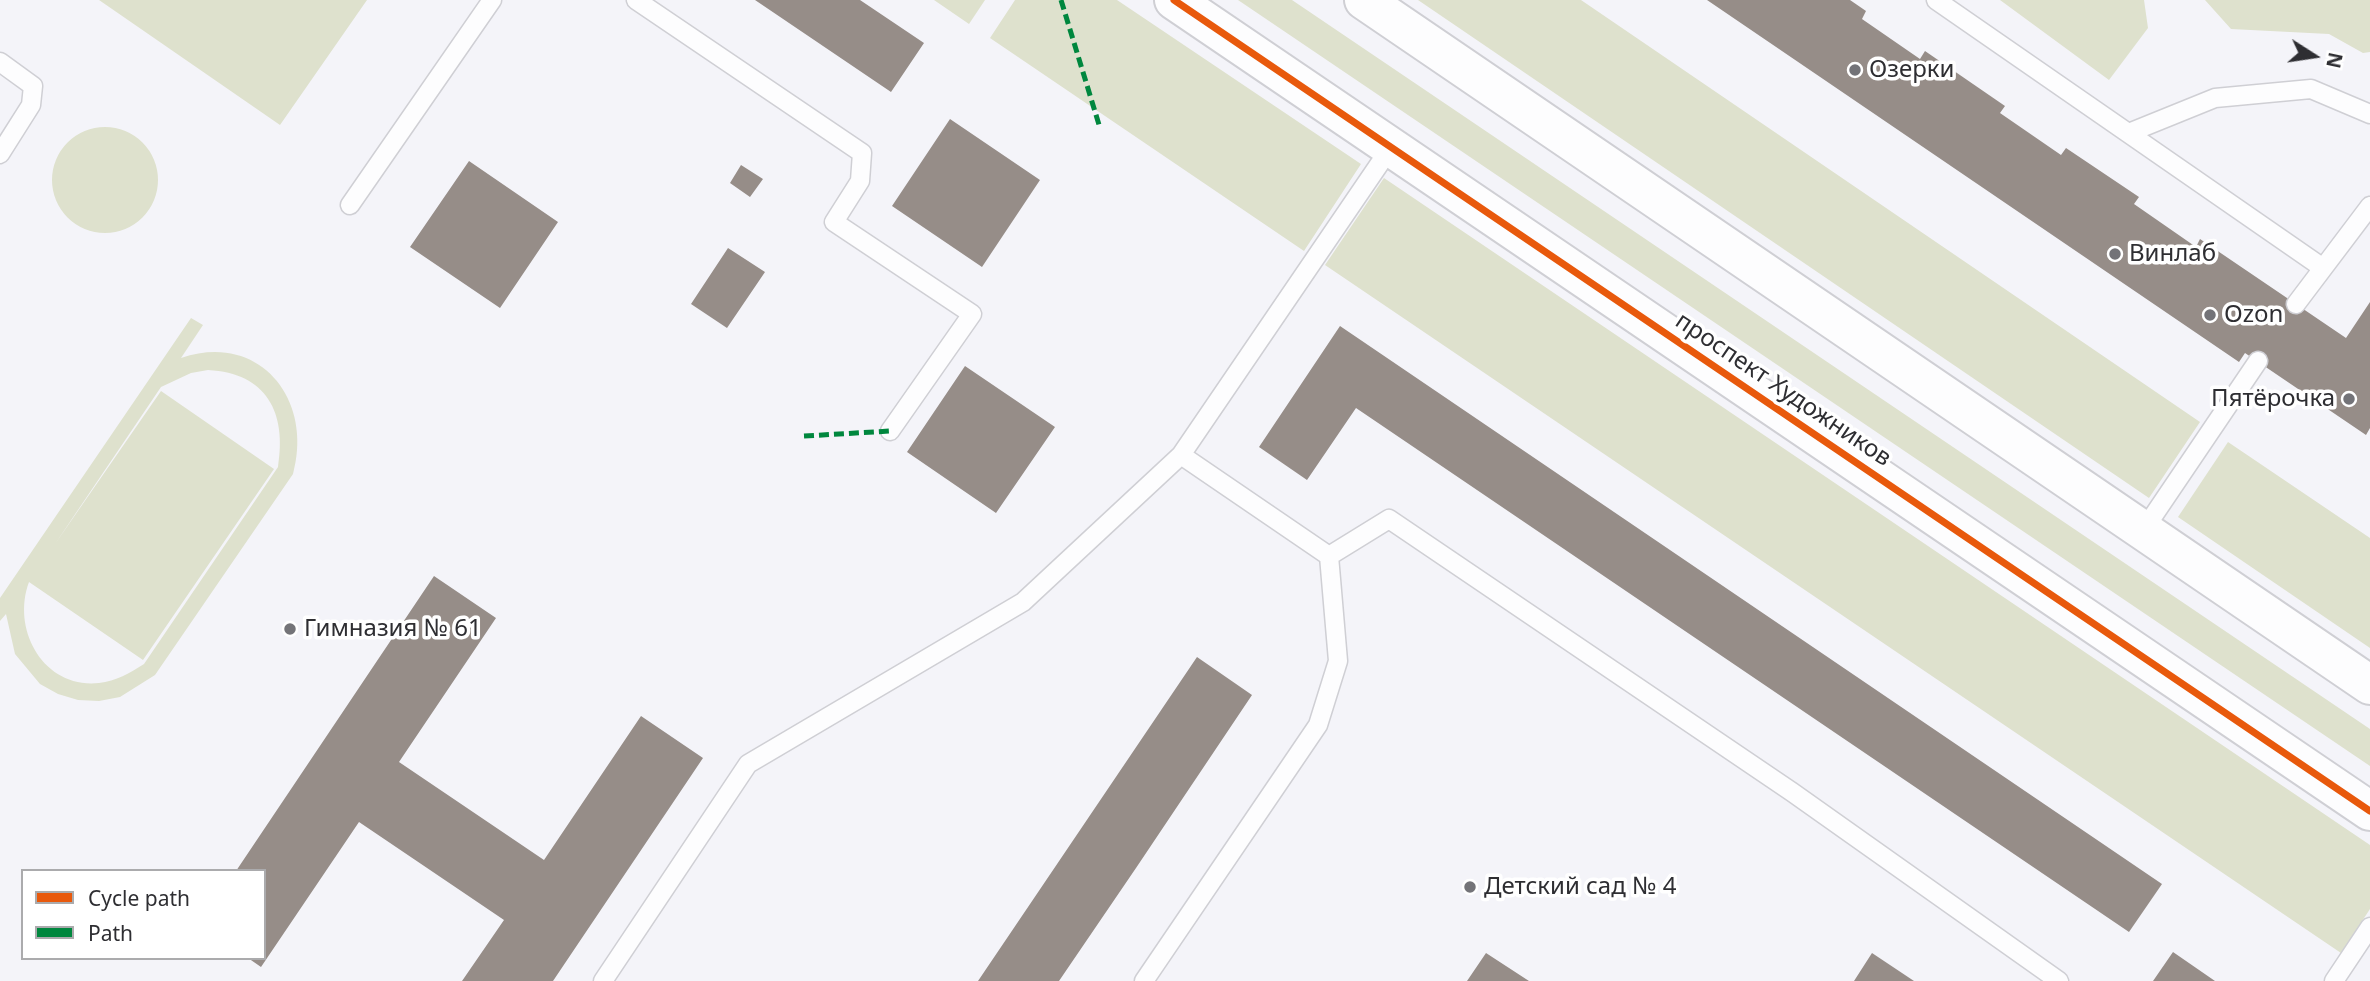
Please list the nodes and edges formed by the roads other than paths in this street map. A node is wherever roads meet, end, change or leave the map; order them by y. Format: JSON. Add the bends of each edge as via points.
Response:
{"nodes":[{"id":1,"x":492,"y":0,"type":"edge"},
{"id":2,"x":636,"y":0,"type":"edge"},
{"id":3,"x":1174,"y":0,"type":"edge"},
{"id":4,"x":1364,"y":0,"type":"edge"},
{"id":5,"x":1936,"y":0,"type":"edge"},
{"id":6,"x":0,"y":62,"type":"edge"},
{"id":7,"x":2368,"y":109,"type":"edge"},
{"id":8,"x":2131,"y":132,"type":"junction"},
{"id":9,"x":1391,"y":147,"type":"junction"},
{"id":10,"x":0,"y":154,"type":"edge"},
{"id":11,"x":350,"y":205,"type":"dead end"},
{"id":12,"x":2370,"y":206,"type":"edge"},
{"id":13,"x":2323,"y":268,"type":"junction"},
{"id":14,"x":2296,"y":304,"type":"dead end"},
{"id":15,"x":2258,"y":361,"type":"dead end"},
{"id":16,"x":890,"y":431,"type":"dead end"},
{"id":17,"x":1181,"y":455,"type":"junction"},
{"id":18,"x":2143,"y":531,"type":"junction"},
{"id":19,"x":1329,"y":556,"type":"junction"},
{"id":20,"x":2370,"y":685,"type":"edge"},
{"id":21,"x":2370,"y":811,"type":"edge"},
{"id":22,"x":2370,"y":928,"type":"edge"},
{"id":23,"x":603,"y":981,"type":"edge"},
{"id":24,"x":1144,"y":981,"type":"edge"},
{"id":25,"x":2059,"y":981,"type":"edge"},
{"id":26,"x":2334,"y":981,"type":"edge"}],
"edges":[{"from":1,"to":11,"type":"lane"},
{"from":2,"to":16,"type":"lane","via":[[862,153],[860,181],[834,222],[972,314]]},
{"from":3,"to":9,"type":"street","name":"проспект Художников"},
{"from":4,"to":18,"type":"street"},
{"from":5,"to":8,"type":"lane"},
{"from":6,"to":10,"type":"lane","via":[[33,86],[31,105]]},
{"from":7,"to":8,"type":"lane","via":[[2311,89],[2215,98]]},
{"from":8,"to":13,"type":"lane"},
{"from":9,"to":17,"type":"lane"},
{"from":9,"to":21,"type":"street","name":"проспект Художников"},
{"from":12,"to":13,"type":"lane"},
{"from":13,"to":14,"type":"lane"},
{"from":15,"to":18,"type":"lane"},
{"from":17,"to":19,"type":"lane"},
{"from":17,"to":23,"type":"lane","via":[[1023,602],[748,764]]},
{"from":18,"to":20,"type":"street"},
{"from":19,"to":24,"type":"lane","via":[[1338,661],[1318,725]]},
{"from":19,"to":25,"type":"lane","via":[[1389,519],[1792,792]]},
{"from":22,"to":26,"type":"lane"}]}
